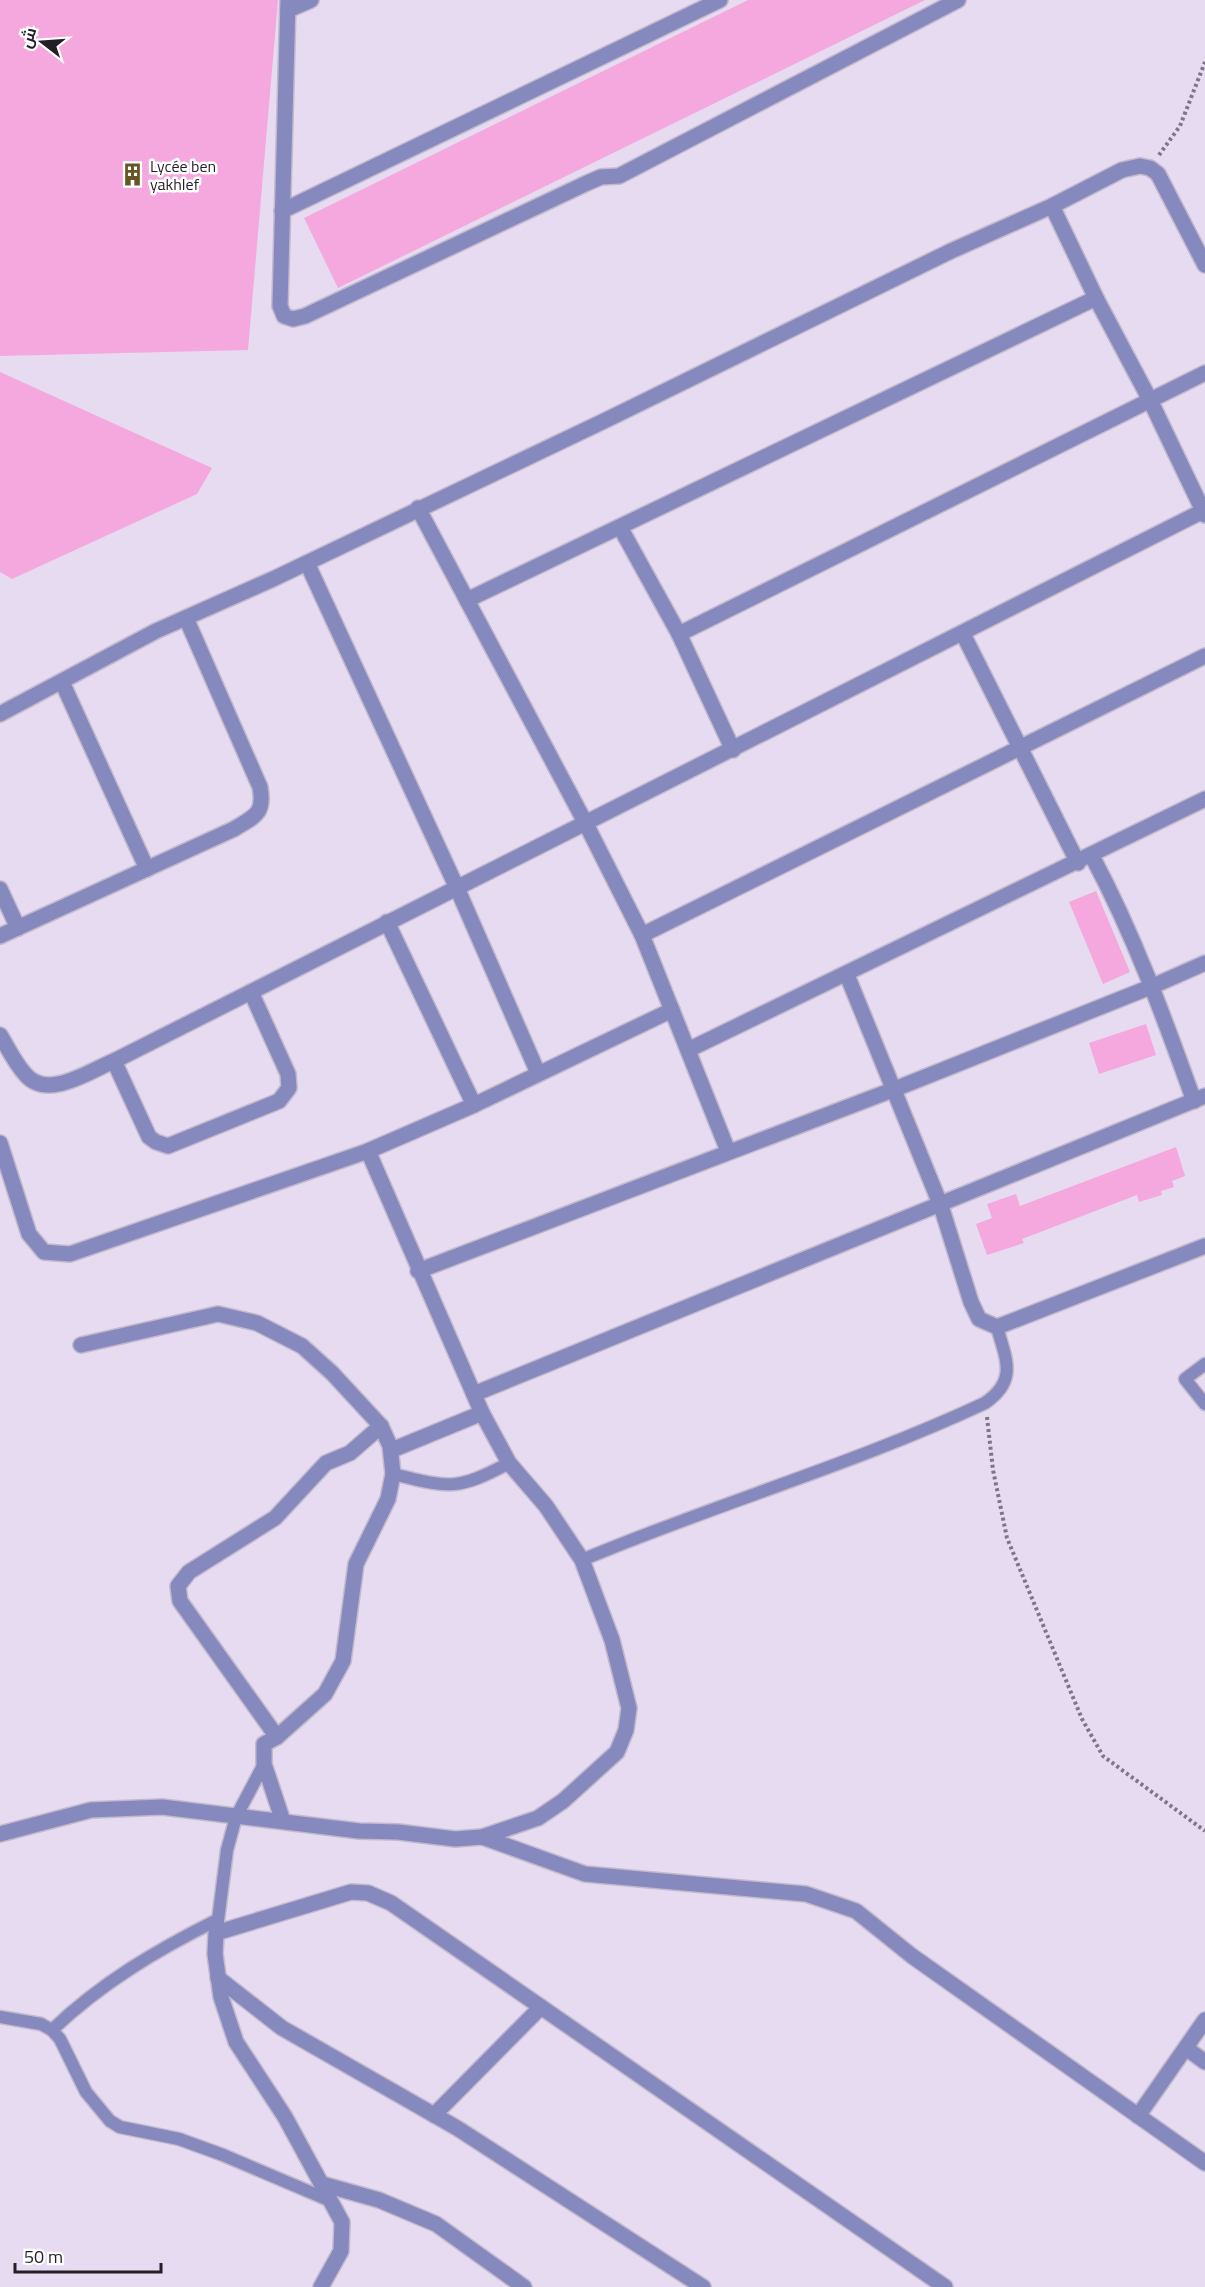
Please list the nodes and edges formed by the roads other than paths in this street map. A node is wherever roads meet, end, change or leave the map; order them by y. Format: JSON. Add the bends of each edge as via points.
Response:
{"nodes":[{"id":1,"x":311,"y":0,"type":"edge"},
{"id":2,"x":720,"y":0,"type":"edge"},
{"id":3,"x":958,"y":0,"type":"edge"},
{"id":4,"x":288,"y":5,"type":"edge"},
{"id":5,"x":1053,"y":206,"type":"junction"},
{"id":6,"x":282,"y":211,"type":"junction"},
{"id":7,"x":1205,"y":265,"type":"edge"},
{"id":8,"x":1096,"y":298,"type":"junction"},
{"id":9,"x":1205,"y":373,"type":"edge"},
{"id":10,"x":1150,"y":400,"type":"junction"},
{"id":11,"x":418,"y":508,"type":"junction"},
{"id":12,"x":1204,"y":513,"type":"edge"},
{"id":13,"x":620,"y":527,"type":"junction"},
{"id":14,"x":307,"y":562,"type":"junction"},
{"id":15,"x":466,"y":600,"type":"junction"},
{"id":16,"x":186,"y":618,"type":"junction"},
{"id":17,"x":679,"y":634,"type":"junction"},
{"id":18,"x":963,"y":634,"type":"junction"},
{"id":19,"x":1205,"y":656,"type":"edge"},
{"id":20,"x":62,"y":682,"type":"junction"},
{"id":21,"x":0,"y":714,"type":"edge"},
{"id":22,"x":1019,"y":747,"type":"junction"},
{"id":23,"x":733,"y":750,"type":"junction"},
{"id":24,"x":1205,"y":799,"type":"edge"},
{"id":25,"x":586,"y":824,"type":"junction"},
{"id":26,"x":1085,"y":859,"type":"junction"},
{"id":27,"x":147,"y":869,"type":"junction"},
{"id":28,"x":458,"y":888,"type":"junction"},
{"id":29,"x":0,"y":889,"type":"edge"},
{"id":30,"x":387,"y":922,"type":"junction"},
{"id":31,"x":18,"y":928,"type":"junction"},
{"id":32,"x":642,"y":935,"type":"junction"},
{"id":33,"x":0,"y":936,"type":"edge"},
{"id":34,"x":1205,"y":963,"type":"edge"},
{"id":35,"x":847,"y":975,"type":"junction"},
{"id":36,"x":1153,"y":987,"type":"junction"},
{"id":37,"x":251,"y":992,"type":"junction"},
{"id":38,"x":672,"y":1010,"type":"junction"},
{"id":39,"x":0,"y":1035,"type":"edge"},
{"id":40,"x":688,"y":1050,"type":"junction"},
{"id":41,"x":114,"y":1061,"type":"junction"},
{"id":42,"x":538,"y":1073,"type":"junction"},
{"id":43,"x":895,"y":1089,"type":"junction"},
{"id":44,"x":1199,"y":1099,"type":"edge"},
{"id":45,"x":474,"y":1105,"type":"junction"},
{"id":46,"x":0,"y":1143,"type":"edge"},
{"id":47,"x":368,"y":1151,"type":"junction"},
{"id":48,"x":728,"y":1151,"type":"junction"},
{"id":49,"x":940,"y":1206,"type":"junction"},
{"id":50,"x":1205,"y":1246,"type":"edge"},
{"id":51,"x":418,"y":1271,"type":"junction"},
{"id":52,"x":998,"y":1327,"type":"junction"},
{"id":53,"x":81,"y":1345,"type":"dead end"},
{"id":54,"x":1205,"y":1364,"type":"edge"},
{"id":55,"x":474,"y":1394,"type":"junction"},
{"id":56,"x":1205,"y":1404,"type":"edge"},
{"id":57,"x":482,"y":1413,"type":"junction"},
{"id":58,"x":381,"y":1426,"type":"junction"},
{"id":59,"x":392,"y":1450,"type":"junction"},
{"id":60,"x":509,"y":1463,"type":"junction"},
{"id":61,"x":393,"y":1474,"type":"junction"},
{"id":62,"x":582,"y":1560,"type":"junction"},
{"id":63,"x":277,"y":1737,"type":"junction"},
{"id":64,"x":264,"y":1764,"type":"junction"},
{"id":65,"x":236,"y":1816,"type":"junction"},
{"id":66,"x":283,"y":1821,"type":"junction"},
{"id":67,"x":0,"y":1834,"type":"edge"},
{"id":68,"x":482,"y":1837,"type":"junction"},
{"id":69,"x":217,"y":1927,"type":"junction"},
{"id":70,"x":218,"y":1978,"type":"junction"},
{"id":71,"x":541,"y":2007,"type":"junction"},
{"id":72,"x":0,"y":2017,"type":"edge"},
{"id":73,"x":1205,"y":2020,"type":"edge"},
{"id":74,"x":52,"y":2030,"type":"junction"},
{"id":75,"x":1186,"y":2048,"type":"junction"},
{"id":76,"x":1205,"y":2062,"type":"edge"},
{"id":77,"x":434,"y":2115,"type":"junction"},
{"id":78,"x":1138,"y":2116,"type":"junction"},
{"id":79,"x":1205,"y":2163,"type":"edge"},
{"id":80,"x":322,"y":2184,"type":"junction"},
{"id":81,"x":331,"y":2201,"type":"junction"},
{"id":82,"x":321,"y":2287,"type":"edge"},
{"id":83,"x":524,"y":2287,"type":"edge"},
{"id":84,"x":703,"y":2287,"type":"edge"},
{"id":85,"x":945,"y":2287,"type":"edge"}],
"edges":[{"from":1,"to":4,"type":"street"},
{"from":2,"to":6,"type":"street"},
{"from":3,"to":6,"type":"street","via":[[619,176],[587,183],[293,319],[284,316],[280,306]]},
{"from":4,"to":6,"type":"street"},
{"from":5,"to":7,"type":"street","via":[[1122,170],[1150,168],[1158,174]]},
{"from":5,"to":8,"type":"street"},
{"from":5,"to":11,"type":"street","via":[[951,251]]},
{"from":8,"to":10,"type":"street"},
{"from":8,"to":13,"type":"street"},
{"from":9,"to":10,"type":"street"},
{"from":10,"to":12,"type":"street"},
{"from":10,"to":17,"type":"street"},
{"from":11,"to":14,"type":"street"},
{"from":11,"to":15,"type":"street"},
{"from":12,"to":18,"type":"street"},
{"from":13,"to":15,"type":"street"},
{"from":13,"to":17,"type":"street"},
{"from":14,"to":16,"type":"street"},
{"from":14,"to":28,"type":"street"},
{"from":15,"to":25,"type":"street"},
{"from":16,"to":20,"type":"street","via":[[156,630]]},
{"from":16,"to":27,"type":"street","via":[[261,787],[263,804],[257,815],[234,829]]},
{"from":17,"to":23,"type":"street"},
{"from":18,"to":22,"type":"street"},
{"from":18,"to":23,"type":"street"},
{"from":19,"to":22,"type":"street"},
{"from":20,"to":21,"type":"street"},
{"from":20,"to":27,"type":"street"},
{"from":22,"to":26,"type":"street"},
{"from":22,"to":32,"type":"street"},
{"from":23,"to":25,"type":"street"},
{"from":24,"to":26,"type":"street"},
{"from":25,"to":28,"type":"street"},
{"from":25,"to":32,"type":"street"},
{"from":26,"to":35,"type":"street"},
{"from":26,"to":36,"type":"street","via":[[1120,909]]},
{"from":27,"to":31,"type":"street"},
{"from":28,"to":30,"type":"street"},
{"from":28,"to":42,"type":"street"},
{"from":29,"to":31,"type":"street"},
{"from":30,"to":37,"type":"street"},
{"from":30,"to":45,"type":"street"},
{"from":31,"to":33,"type":"street"},
{"from":32,"to":38,"type":"street"},
{"from":34,"to":36,"type":"street"},
{"from":35,"to":40,"type":"street"},
{"from":35,"to":43,"type":"street"},
{"from":36,"to":43,"type":"street"},
{"from":36,"to":44,"type":"street"},
{"from":37,"to":41,"type":"street"},
{"from":37,"to":41,"type":"street","via":[[288,1074],[289,1088],[279,1101],[168,1146],[150,1137]]},
{"from":38,"to":40,"type":"street"},
{"from":38,"to":42,"type":"street"},
{"from":39,"to":41,"type":"street","via":[[26,1076],[37,1084],[51,1087]]},
{"from":40,"to":48,"type":"street"},
{"from":42,"to":45,"type":"street"},
{"from":43,"to":48,"type":"street"},
{"from":43,"to":49,"type":"street"},
{"from":44,"to":49,"type":"street"},
{"from":45,"to":47,"type":"street"},
{"from":46,"to":47,"type":"street","via":[[29,1234],[44,1252],[61,1255]]},
{"from":47,"to":51,"type":"street"},
{"from":48,"to":51,"type":"street"},
{"from":49,"to":52,"type":"street","via":[[979,1319]]},
{"from":49,"to":55,"type":"street"},
{"from":50,"to":52,"type":"street"},
{"from":51,"to":55,"type":"street"},
{"from":52,"to":62,"type":"lane","via":[[1008,1368],[1006,1381],[986,1403],[817,1472],[666,1525]]},
{"from":53,"to":58,"type":"street","via":[[219,1314],[257,1323],[302,1346]]},
{"from":54,"to":56,"type":"lane","via":[[1185,1378]]},
{"from":55,"to":57,"type":"street"},
{"from":57,"to":59,"type":"street"},
{"from":57,"to":60,"type":"street"},
{"from":58,"to":59,"type":"street"},
{"from":58,"to":63,"type":"street","via":[[350,1453],[326,1463],[275,1518],[189,1572],[178,1587],[180,1601]]},
{"from":59,"to":61,"type":"street"},
{"from":60,"to":61,"type":"lane","via":[[476,1480],[455,1485],[440,1486]]},
{"from":60,"to":62,"type":"street","via":[[546,1506]]},
{"from":61,"to":63,"type":"street","via":[[388,1499],[356,1564],[343,1661],[325,1694]]},
{"from":62,"to":68,"type":"street","via":[[623,1679],[629,1708],[626,1730],[617,1752],[563,1801],[538,1818]]},
{"from":63,"to":64,"type":"street","via":[[264,1744]]},
{"from":64,"to":65,"type":"lane"},
{"from":64,"to":66,"type":"street"},
{"from":65,"to":66,"type":"street"},
{"from":65,"to":67,"type":"street","via":[[162,1807],[90,1810]]},
{"from":65,"to":69,"type":"lane","via":[[227,1850]]},
{"from":66,"to":68,"type":"street","via":[[455,1839]]},
{"from":68,"to":78,"type":"street","via":[[585,1874],[806,1894],[856,1911],[912,1956]]},
{"from":69,"to":70,"type":"street"},
{"from":69,"to":71,"type":"street","via":[[351,1892],[368,1893],[391,1903]]},
{"from":69,"to":74,"type":"lane","via":[[121,1972]]},
{"from":70,"to":77,"type":"street","via":[[282,2028]]},
{"from":70,"to":80,"type":"street","via":[[236,2042],[285,2117]]},
{"from":71,"to":77,"type":"street"},
{"from":71,"to":85,"type":"street"},
{"from":72,"to":74,"type":"lane","via":[[41,2024]]},
{"from":73,"to":75,"type":"street"},
{"from":74,"to":81,"type":"lane","via":[[86,2092],[110,2121],[120,2127],[190,2143]]},
{"from":75,"to":76,"type":"street"},
{"from":75,"to":78,"type":"street"},
{"from":77,"to":84,"type":"street"},
{"from":78,"to":79,"type":"street"},
{"from":80,"to":81,"type":"street"},
{"from":80,"to":83,"type":"street","via":[[379,2200],[436,2224]]},
{"from":81,"to":82,"type":"street","via":[[342,2222],[341,2251]]}]}
